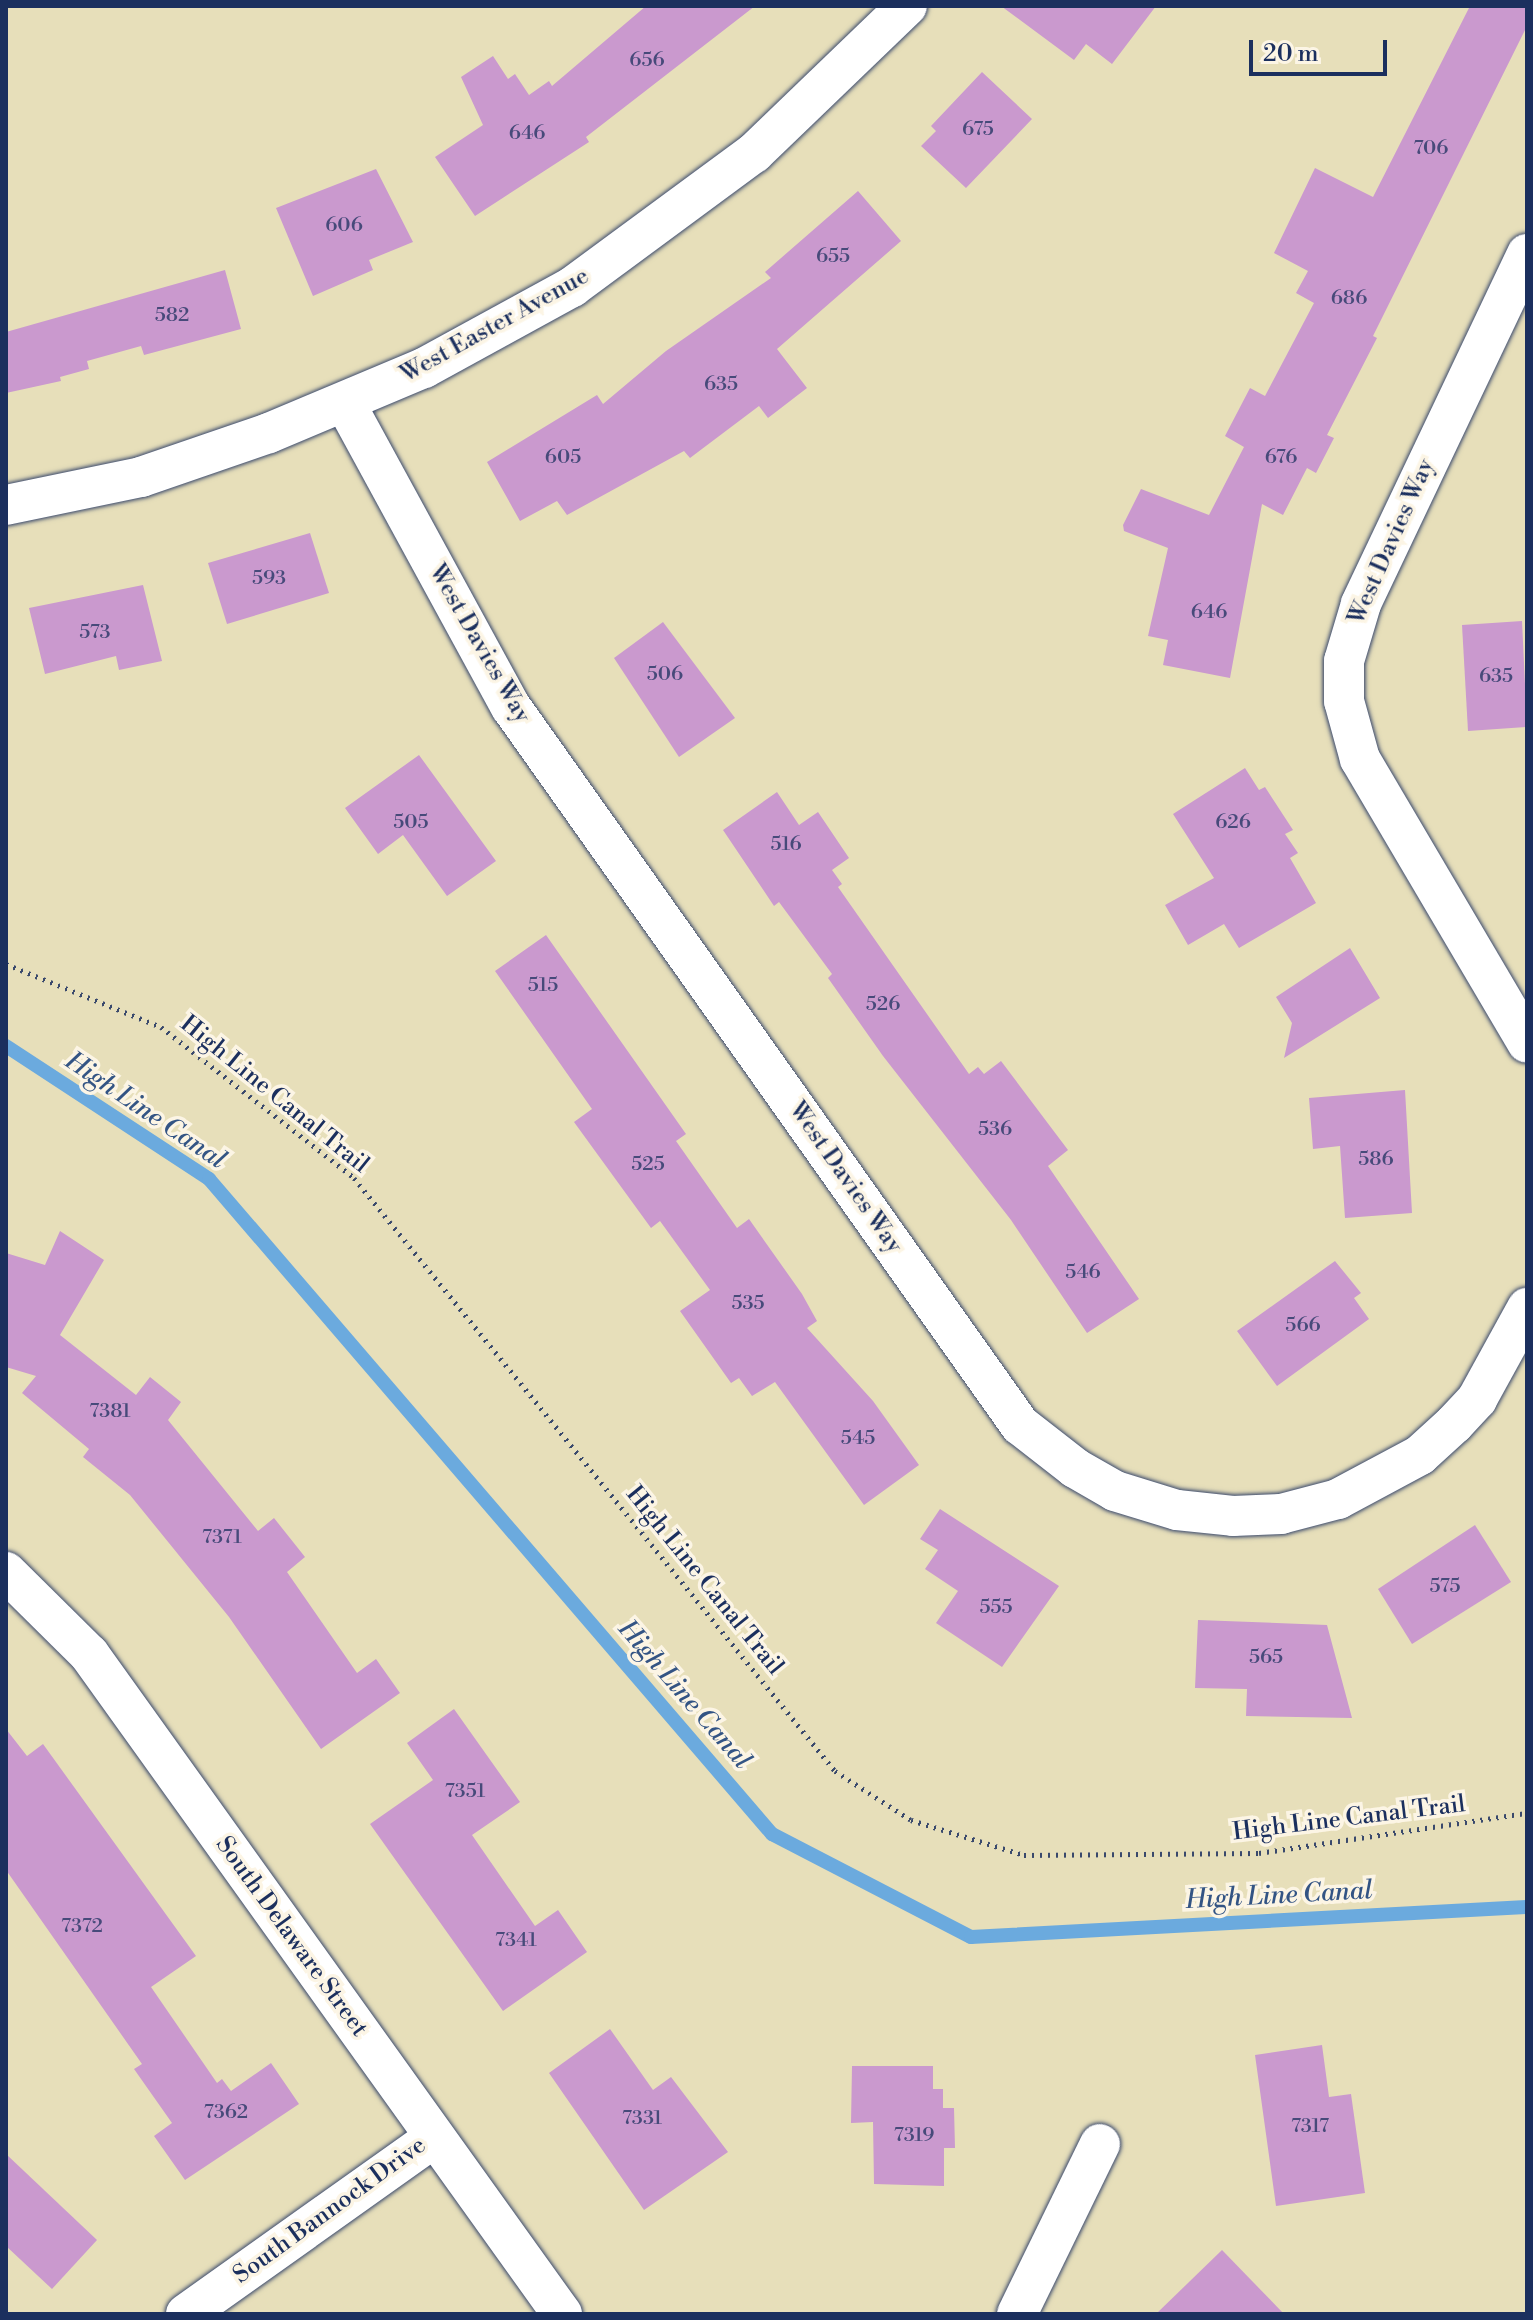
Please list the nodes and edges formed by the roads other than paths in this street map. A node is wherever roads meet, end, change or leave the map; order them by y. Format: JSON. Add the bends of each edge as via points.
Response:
{"nodes":[{"id":1,"x":907,"y":6,"type":"edge"},
{"id":2,"x":1527,"y":254,"type":"edge"},
{"id":3,"x":1516,"y":301,"type":"edge"},
{"id":4,"x":345,"y":403,"type":"junction"},
{"id":5,"x":6,"y":505,"type":"edge"},
{"id":6,"x":1527,"y":1042,"type":"edge"},
{"id":7,"x":1527,"y":1308,"type":"edge"},
{"id":8,"x":6,"y":1572,"type":"edge"},
{"id":9,"x":435,"y":2137,"type":"junction"},
{"id":10,"x":1100,"y":2144,"type":"dead end"},
{"id":11,"x":186,"y":2314,"type":"edge"},
{"id":12,"x":562,"y":2314,"type":"edge"},
{"id":13,"x":1017,"y":2314,"type":"edge"}],
"edges":[{"from":1,"to":4,"type":"street","name":"West Easter Avenue","via":[[754,153],[665,222],[572,287],[424,368]]},
{"from":2,"to":3,"type":"street","name":"West Davies Way"},
{"from":3,"to":6,"type":"street","name":"West Davies Way","via":[[1361,604],[1344,661],[1344,701],[1360,759]]},
{"from":4,"to":5,"type":"street","name":"West Easter Avenue","via":[[141,477]]},
{"from":4,"to":7,"type":"street","name":"West Davies Way","via":[[511,707],[1020,1425],[1075,1468],[1115,1491],[1205,1513],[1281,1514],[1338,1499],[1420,1455],[1454,1424],[1477,1399]]},
{"from":8,"to":9,"type":"street","name":"South Delaware Street","via":[[89,1654]]},
{"from":9,"to":11,"type":"street","name":"South Bannock Drive"},
{"from":9,"to":12,"type":"street","name":"South Delaware Street"},
{"from":10,"to":13,"type":"street"}]}
